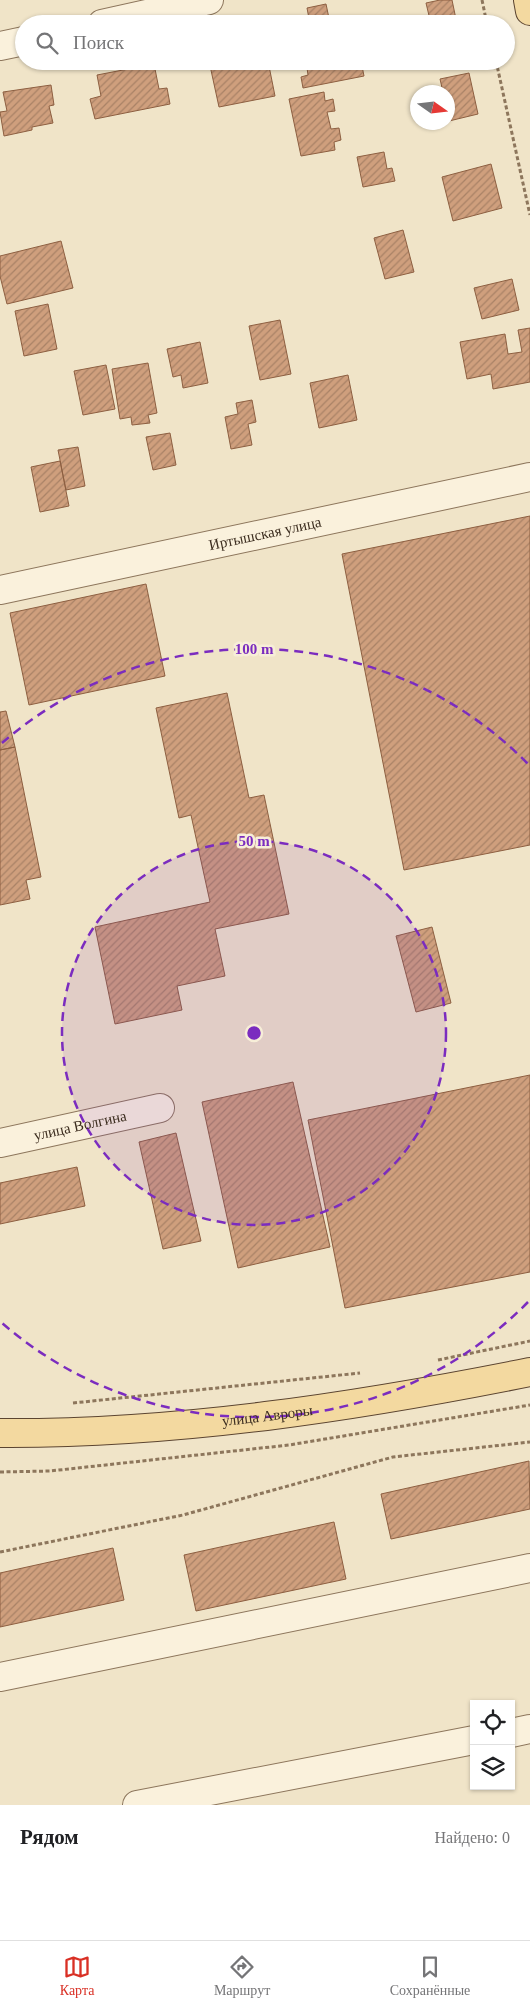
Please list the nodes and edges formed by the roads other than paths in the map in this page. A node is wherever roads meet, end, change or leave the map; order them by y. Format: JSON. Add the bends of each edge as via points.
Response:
{"nodes":[{"id":1,"x":209,"y":0,"type":"edge"},
{"id":2,"x":528,"y":0,"type":"edge"},
{"id":3,"x":530,"y":11,"type":"edge"},
{"id":4,"x":142,"y":15,"type":"edge"},
{"id":5,"x":15,"y":43,"type":"edge"},
{"id":6,"x":0,"y":46,"type":"edge"},
{"id":7,"x":530,"y":477,"type":"edge"},
{"id":8,"x":0,"y":590,"type":"edge"},
{"id":9,"x":160,"y":1108,"type":"dead end"},
{"id":10,"x":0,"y":1143,"type":"edge"},
{"id":11,"x":530,"y":1372,"type":"edge"},
{"id":12,"x":0,"y":1433,"type":"edge"},
{"id":13,"x":530,"y":1568,"type":"edge"},
{"id":14,"x":0,"y":1677,"type":"edge"},
{"id":15,"x":530,"y":1729,"type":"edge"},
{"id":16,"x":515,"y":1731,"type":"edge"},
{"id":17,"x":470,"y":1741,"type":"edge"},
{"id":18,"x":137,"y":1805,"type":"edge"}],
"edges":[{"from":1,"to":4,"type":"street"},
{"from":2,"to":3,"type":"main road"},
{"from":5,"to":6,"type":"street"},
{"from":7,"to":8,"type":"street","name":"Иртышская улица"},
{"from":9,"to":10,"type":"street","name":"улица Волгина"},
{"from":11,"to":12,"type":"main road","name":"улица Авроры","via":[[406,1397],[235,1421],[92,1431]]},
{"from":13,"to":14,"type":"street"},
{"from":15,"to":16,"type":"street"},
{"from":17,"to":18,"type":"street"}]}
